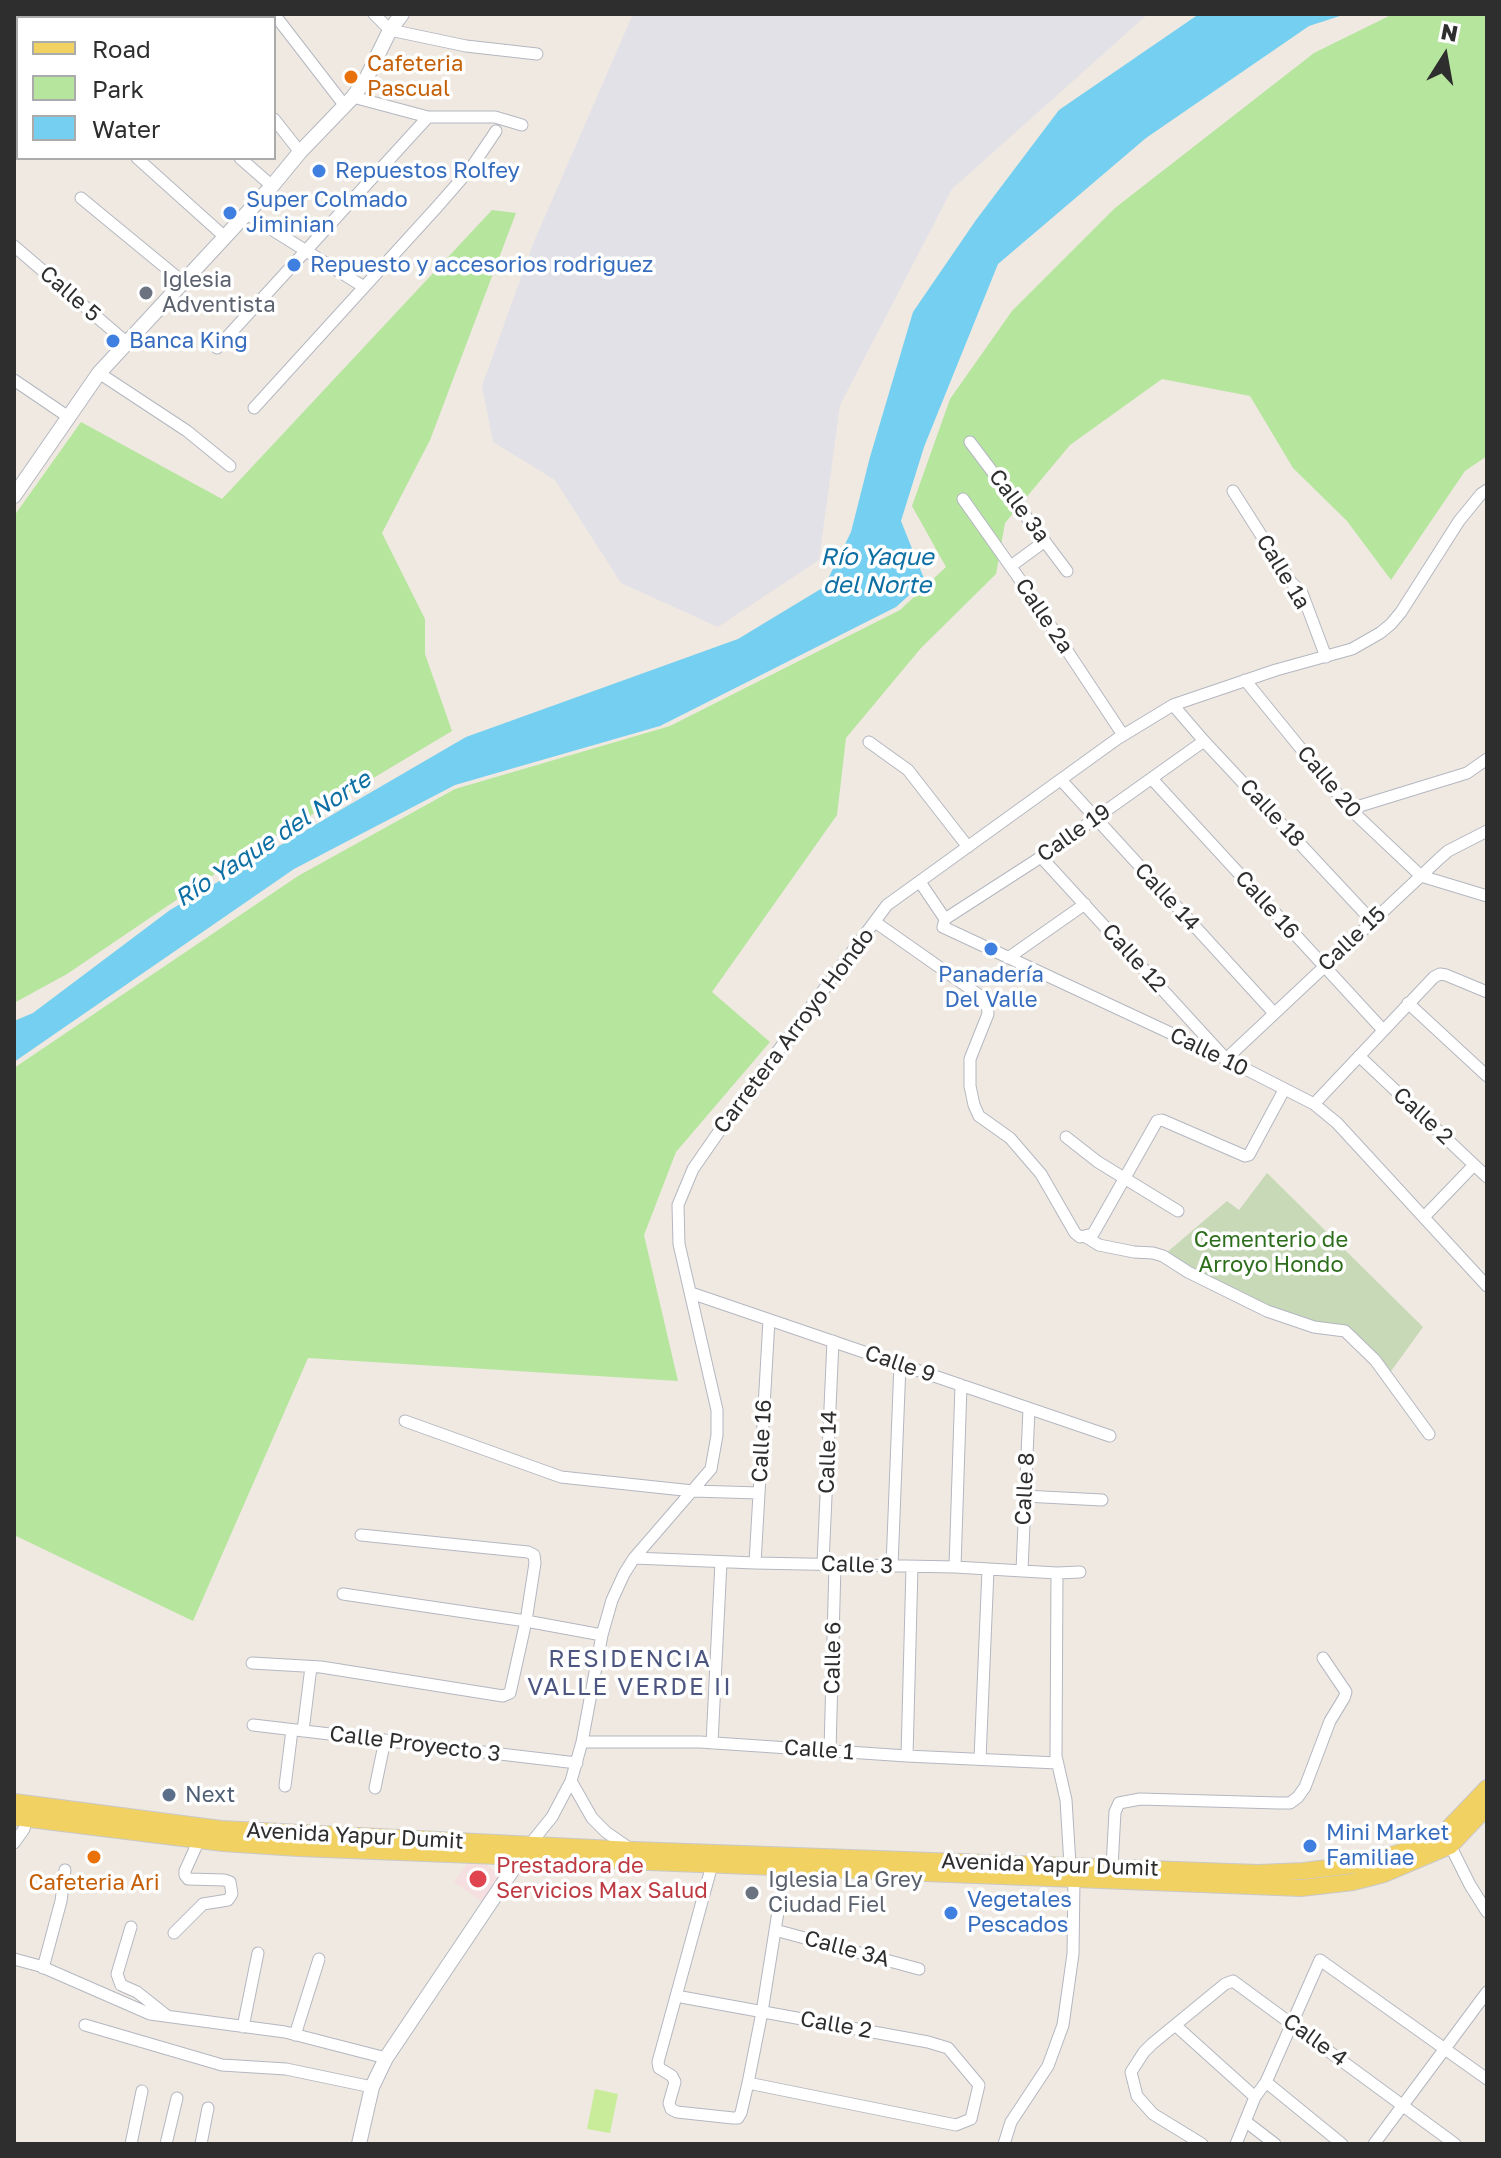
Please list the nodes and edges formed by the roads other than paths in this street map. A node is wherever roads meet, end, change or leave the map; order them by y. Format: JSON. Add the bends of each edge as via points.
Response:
{"nodes":[{"id":1,"x":374,"y":14,"type":"edge"},
{"id":2,"x":402,"y":14,"type":"edge"},
{"id":3,"x":276,"y":16,"type":"edge"},
{"id":4,"x":390,"y":30,"type":"junction"},
{"id":5,"x":537,"y":54,"type":"dead end"},
{"id":6,"x":349,"y":101,"type":"junction"},
{"id":7,"x":428,"y":117,"type":"junction"},
{"id":8,"x":276,"y":122,"type":"edge"},
{"id":9,"x":522,"y":125,"type":"dead end"},
{"id":10,"x":496,"y":131,"type":"dead end"},
{"id":11,"x":300,"y":152,"type":"junction"},
{"id":12,"x":139,"y":160,"type":"edge"},
{"id":13,"x":242,"y":160,"type":"edge"},
{"id":14,"x":272,"y":186,"type":"junction"},
{"id":15,"x":81,"y":198,"type":"dead end"},
{"id":16,"x":247,"y":214,"type":"junction"},
{"id":17,"x":225,"y":237,"type":"junction"},
{"id":18,"x":14,"y":246,"type":"edge"},
{"id":19,"x":305,"y":251,"type":"junction"},
{"id":20,"x":183,"y":282,"type":"junction"},
{"id":21,"x":364,"y":287,"type":"junction"},
{"id":22,"x":126,"y":342,"type":"junction"},
{"id":23,"x":217,"y":348,"type":"dead end"},
{"id":24,"x":99,"y":373,"type":"junction"},
{"id":25,"x":14,"y":380,"type":"edge"},
{"id":26,"x":254,"y":408,"type":"dead end"},
{"id":27,"x":67,"y":416,"type":"junction"},
{"id":28,"x":970,"y":442,"type":"dead end"},
{"id":29,"x":230,"y":466,"type":"dead end"},
{"id":30,"x":1233,"y":491,"type":"dead end"},
{"id":31,"x":14,"y":496,"type":"edge"},
{"id":32,"x":1485,"y":496,"type":"edge"},
{"id":33,"x":963,"y":499,"type":"dead end"},
{"id":34,"x":1045,"y":541,"type":"junction"},
{"id":35,"x":1011,"y":566,"type":"junction"},
{"id":36,"x":1067,"y":571,"type":"dead end"},
{"id":37,"x":1326,"y":657,"type":"junction"},
{"id":38,"x":1245,"y":680,"type":"junction"},
{"id":39,"x":1173,"y":705,"type":"junction"},
{"id":40,"x":1123,"y":735,"type":"junction"},
{"id":41,"x":1204,"y":741,"type":"junction"},
{"id":42,"x":869,"y":742,"type":"dead end"},
{"id":43,"x":1487,"y":759,"type":"edge"},
{"id":44,"x":1152,"y":779,"type":"junction"},
{"id":45,"x":1061,"y":780,"type":"junction"},
{"id":46,"x":1350,"y":809,"type":"junction"},
{"id":47,"x":1095,"y":819,"type":"junction"},
{"id":48,"x":1487,"y":831,"type":"edge"},
{"id":49,"x":968,"y":847,"type":"junction"},
{"id":50,"x":1041,"y":857,"type":"junction"},
{"id":51,"x":1421,"y":876,"type":"junction"},
{"id":52,"x":920,"y":882,"type":"junction"},
{"id":53,"x":1487,"y":896,"type":"edge"},
{"id":54,"x":1085,"y":904,"type":"junction"},
{"id":55,"x":944,"y":921,"type":"junction"},
{"id":56,"x":1372,"y":921,"type":"junction"},
{"id":57,"x":875,"y":922,"type":"junction"},
{"id":58,"x":1008,"y":958,"type":"junction"},
{"id":59,"x":1323,"y":966,"type":"junction"},
{"id":60,"x":1487,"y":992,"type":"edge"},
{"id":61,"x":1408,"y":1003,"type":"junction"},
{"id":62,"x":1274,"y":1013,"type":"junction"},
{"id":63,"x":1383,"y":1030,"type":"junction"},
{"id":64,"x":1359,"y":1056,"type":"junction"},
{"id":65,"x":1226,"y":1059,"type":"junction"},
{"id":66,"x":1487,"y":1076,"type":"edge"},
{"id":67,"x":1284,"y":1090,"type":"junction"},
{"id":68,"x":1314,"y":1104,"type":"junction"},
{"id":69,"x":1066,"y":1137,"type":"dead end"},
{"id":70,"x":1474,"y":1165,"type":"junction"},
{"id":71,"x":1487,"y":1177,"type":"edge"},
{"id":72,"x":1124,"y":1179,"type":"junction"},
{"id":73,"x":1178,"y":1211,"type":"dead end"},
{"id":74,"x":1424,"y":1217,"type":"junction"},
{"id":75,"x":1086,"y":1237,"type":"junction"},
{"id":76,"x":1487,"y":1286,"type":"edge"},
{"id":77,"x":691,"y":1293,"type":"junction"},
{"id":78,"x":769,"y":1320,"type":"junction"},
{"id":79,"x":833,"y":1341,"type":"junction"},
{"id":80,"x":900,"y":1364,"type":"junction"},
{"id":81,"x":961,"y":1385,"type":"junction"},
{"id":82,"x":1029,"y":1409,"type":"junction"},
{"id":83,"x":405,"y":1421,"type":"dead end"},
{"id":84,"x":1429,"y":1434,"type":"dead end"},
{"id":85,"x":1110,"y":1436,"type":"dead end"},
{"id":86,"x":693,"y":1491,"type":"junction"},
{"id":87,"x":759,"y":1493,"type":"junction"},
{"id":88,"x":1024,"y":1496,"type":"junction"},
{"id":89,"x":1102,"y":1500,"type":"dead end"},
{"id":90,"x":361,"y":1535,"type":"dead end"},
{"id":91,"x":634,"y":1558,"type":"junction"},
{"id":92,"x":721,"y":1562,"type":"junction"},
{"id":93,"x":755,"y":1563,"type":"junction"},
{"id":94,"x":829,"y":1564,"type":"junction"},
{"id":95,"x":892,"y":1566,"type":"junction"},
{"id":96,"x":912,"y":1567,"type":"junction"},
{"id":97,"x":955,"y":1567,"type":"junction"},
{"id":98,"x":988,"y":1570,"type":"junction"},
{"id":99,"x":1022,"y":1570,"type":"junction"},
{"id":100,"x":1080,"y":1572,"type":"dead end"},
{"id":101,"x":1057,"y":1573,"type":"junction"},
{"id":102,"x":343,"y":1594,"type":"dead end"},
{"id":103,"x":526,"y":1621,"type":"junction"},
{"id":104,"x":602,"y":1635,"type":"junction"},
{"id":105,"x":1323,"y":1658,"type":"dead end"},
{"id":106,"x":252,"y":1663,"type":"dead end"},
{"id":107,"x":311,"y":1667,"type":"junction"},
{"id":108,"x":253,"y":1725,"type":"dead end"},
{"id":109,"x":297,"y":1730,"type":"junction"},
{"id":110,"x":385,"y":1740,"type":"junction"},
{"id":111,"x":582,"y":1742,"type":"junction"},
{"id":112,"x":712,"y":1743,"type":"junction"},
{"id":113,"x":830,"y":1750,"type":"junction"},
{"id":114,"x":907,"y":1756,"type":"junction"},
{"id":115,"x":980,"y":1759,"type":"junction"},
{"id":116,"x":577,"y":1763,"type":"junction"},
{"id":117,"x":1057,"y":1763,"type":"junction"},
{"id":118,"x":571,"y":1781,"type":"junction"},
{"id":119,"x":285,"y":1786,"type":"dead end"},
{"id":120,"x":375,"y":1788,"type":"dead end"},
{"id":121,"x":1487,"y":1788,"type":"edge"},
{"id":122,"x":14,"y":1802,"type":"edge"},
{"id":123,"x":1487,"y":1807,"type":"edge"},
{"id":124,"x":21,"y":1818,"type":"edge"},
{"id":125,"x":150,"y":1828,"type":"junction"},
{"id":126,"x":1447,"y":1839,"type":"junction"},
{"id":127,"x":199,"y":1840,"type":"junction"},
{"id":128,"x":14,"y":1843,"type":"edge"},
{"id":129,"x":633,"y":1850,"type":"junction"},
{"id":130,"x":525,"y":1851,"type":"junction"},
{"id":131,"x":712,"y":1865,"type":"junction"},
{"id":132,"x":1112,"y":1867,"type":"junction"},
{"id":133,"x":785,"y":1868,"type":"junction"},
{"id":134,"x":65,"y":1870,"type":"dead end"},
{"id":135,"x":1072,"y":1872,"type":"junction"},
{"id":136,"x":1487,"y":1912,"type":"edge"},
{"id":137,"x":131,"y":1927,"type":"dead end"},
{"id":138,"x":775,"y":1930,"type":"junction"},
{"id":139,"x":174,"y":1933,"type":"dead end"},
{"id":140,"x":258,"y":1953,"type":"dead end"},
{"id":141,"x":14,"y":1959,"type":"edge"},
{"id":142,"x":319,"y":1959,"type":"dead end"},
{"id":143,"x":43,"y":1968,"type":"junction"},
{"id":144,"x":919,"y":1969,"type":"dead end"},
{"id":145,"x":1487,"y":1992,"type":"edge"},
{"id":146,"x":676,"y":1996,"type":"junction"},
{"id":147,"x":762,"y":2012,"type":"junction"},
{"id":148,"x":167,"y":2016,"type":"junction"},
{"id":149,"x":1291,"y":2023,"type":"junction"},
{"id":150,"x":85,"y":2025,"type":"dead end"},
{"id":151,"x":1175,"y":2025,"type":"junction"},
{"id":152,"x":243,"y":2027,"type":"junction"},
{"id":153,"x":295,"y":2035,"type":"junction"},
{"id":154,"x":1444,"y":2049,"type":"junction"},
{"id":155,"x":386,"y":2058,"type":"junction"},
{"id":156,"x":1487,"y":2079,"type":"edge"},
{"id":157,"x":1266,"y":2082,"type":"junction"},
{"id":158,"x":748,"y":2083,"type":"junction"},
{"id":159,"x":372,"y":2087,"type":"junction"},
{"id":160,"x":142,"y":2091,"type":"dead end"},
{"id":161,"x":1255,"y":2097,"type":"junction"},
{"id":162,"x":177,"y":2098,"type":"dead end"},
{"id":163,"x":1403,"y":2104,"type":"junction"},
{"id":164,"x":208,"y":2108,"type":"dead end"},
{"id":165,"x":1245,"y":2121,"type":"junction"},
{"id":166,"x":131,"y":2144,"type":"edge"},
{"id":167,"x":166,"y":2144,"type":"edge"},
{"id":168,"x":201,"y":2144,"type":"edge"},
{"id":169,"x":359,"y":2144,"type":"edge"},
{"id":170,"x":1004,"y":2144,"type":"edge"},
{"id":171,"x":1202,"y":2144,"type":"edge"},
{"id":172,"x":1236,"y":2144,"type":"edge"},
{"id":173,"x":1275,"y":2144,"type":"edge"},
{"id":174,"x":1342,"y":2144,"type":"edge"},
{"id":175,"x":1374,"y":2144,"type":"edge"},
{"id":176,"x":1455,"y":2144,"type":"edge"}],
"edges":[{"from":1,"to":4,"type":"street"},
{"from":2,"to":4,"type":"main road"},
{"from":3,"to":6,"type":"street"},
{"from":4,"to":5,"type":"street"},
{"from":4,"to":6,"type":"main road"},
{"from":6,"to":7,"type":"street"},
{"from":6,"to":11,"type":"main road"},
{"from":7,"to":9,"type":"street","via":[[495,117]]},
{"from":7,"to":19,"type":"street"},
{"from":8,"to":11,"type":"street"},
{"from":10,"to":21,"type":"street","via":[[471,168]]},
{"from":11,"to":14,"type":"main road"},
{"from":12,"to":17,"type":"street"},
{"from":13,"to":14,"type":"street"},
{"from":14,"to":16,"type":"main road"},
{"from":15,"to":20,"type":"street"},
{"from":16,"to":17,"type":"main road"},
{"from":16,"to":19,"type":"street"},
{"from":17,"to":20,"type":"main road"},
{"from":18,"to":22,"type":"street","name":"Calle 5"},
{"from":19,"to":21,"type":"street"},
{"from":19,"to":23,"type":"street"},
{"from":20,"to":22,"type":"main road"},
{"from":21,"to":26,"type":"street"},
{"from":22,"to":24,"type":"main road"},
{"from":24,"to":27,"type":"main road"},
{"from":24,"to":29,"type":"street"},
{"from":25,"to":27,"type":"street"},
{"from":27,"to":31,"type":"main road"},
{"from":28,"to":34,"type":"street","name":"Calle 3ª"},
{"from":30,"to":37,"type":"street","name":"Calle 1ª","via":[[1302,593]]},
{"from":32,"to":37,"type":"street","name":"Carretera Arroyo Hondo","via":[[1459,521],[1391,624],[1367,642]]},
{"from":33,"to":35,"type":"street","name":"Calle 2ª"},
{"from":34,"to":35,"type":"street"},
{"from":34,"to":36,"type":"street","name":"Calle 3ª"},
{"from":35,"to":40,"type":"street","name":"Calle 2ª"},
{"from":37,"to":38,"type":"street","name":"Carretera Arroyo Hondo"},
{"from":38,"to":39,"type":"street","name":"Carretera Arroyo Hondo"},
{"from":38,"to":46,"type":"street","name":"Calle 20"},
{"from":39,"to":40,"type":"street","name":"Carretera Arroyo Hondo"},
{"from":39,"to":41,"type":"street","name":"Calle 18"},
{"from":40,"to":45,"type":"street","name":"Carretera Arroyo Hondo"},
{"from":41,"to":44,"type":"street","name":"Calle 19"},
{"from":41,"to":56,"type":"street","name":"Calle 18"},
{"from":42,"to":49,"type":"street","via":[[908,770]]},
{"from":43,"to":46,"type":"street","via":[[1467,773]]},
{"from":44,"to":47,"type":"street","name":"Calle 19"},
{"from":44,"to":59,"type":"street","name":"Calle 16"},
{"from":45,"to":47,"type":"street","name":"Calle 14"},
{"from":45,"to":49,"type":"street","name":"Carretera Arroyo Hondo"},
{"from":46,"to":51,"type":"street","name":"Calle 20"},
{"from":47,"to":50,"type":"street","name":"Calle 19"},
{"from":47,"to":62,"type":"street","name":"Calle 14"},
{"from":48,"to":51,"type":"street","name":"Calle 15","via":[[1448,851]]},
{"from":49,"to":52,"type":"street","name":"Carretera Arroyo Hondo"},
{"from":50,"to":54,"type":"street","name":"Calle 12"},
{"from":50,"to":55,"type":"street","name":"Calle 19"},
{"from":51,"to":53,"type":"street"},
{"from":51,"to":56,"type":"street","name":"Calle 15"},
{"from":52,"to":55,"type":"street"},
{"from":52,"to":57,"type":"street","name":"Carretera Arroyo Hondo","via":[[887,905]]},
{"from":54,"to":58,"type":"street"},
{"from":54,"to":65,"type":"street","name":"Calle 12"},
{"from":55,"to":58,"type":"street","name":"Calle 10","via":[[947,930]]},
{"from":56,"to":59,"type":"street","name":"Calle 15"},
{"from":57,"to":75,"type":"street","via":[[987,1002],[988,1014],[970,1059],[974,1105],[979,1116],[1010,1138],[1041,1174],[1075,1233]]},
{"from":57,"to":77,"type":"street","name":"Carretera Arroyo Hondo","via":[[693,1169],[678,1205],[679,1244]]},
{"from":58,"to":65,"type":"street","name":"Calle 10"},
{"from":59,"to":62,"type":"street","name":"Calle 15"},
{"from":59,"to":63,"type":"street","name":"Calle 16"},
{"from":60,"to":61,"type":"street","via":[[1440,974]]},
{"from":61,"to":63,"type":"street"},
{"from":61,"to":66,"type":"street"},
{"from":62,"to":65,"type":"street","name":"Calle 15"},
{"from":63,"to":64,"type":"street"},
{"from":64,"to":68,"type":"street"},
{"from":64,"to":70,"type":"street","name":"Calle 2"},
{"from":65,"to":67,"type":"street","name":"Calle 10"},
{"from":67,"to":68,"type":"street","name":"Calle 10"},
{"from":67,"to":72,"type":"street","via":[[1249,1155],[1162,1120]]},
{"from":68,"to":74,"type":"street","name":"Calle 10"},
{"from":69,"to":72,"type":"street"},
{"from":70,"to":71,"type":"street","name":"Calle 2"},
{"from":70,"to":74,"type":"street"},
{"from":72,"to":73,"type":"street"},
{"from":72,"to":75,"type":"street","via":[[1093,1234]]},
{"from":74,"to":76,"type":"street","name":"Calle 10"},
{"from":75,"to":84,"type":"street","via":[[1099,1245],[1163,1256],[1267,1311],[1345,1331],[1375,1360]]},
{"from":77,"to":78,"type":"street","name":"Calle 9"},
{"from":77,"to":86,"type":"street","name":"Carretera Arroyo Hondo","via":[[717,1410],[711,1469]]},
{"from":78,"to":79,"type":"street","name":"Calle 9"},
{"from":78,"to":87,"type":"street","name":"Calle 16"},
{"from":79,"to":80,"type":"street","name":"Calle 9"},
{"from":79,"to":94,"type":"street","name":"Calle 14"},
{"from":80,"to":81,"type":"street","name":"Calle 9"},
{"from":80,"to":95,"type":"street"},
{"from":81,"to":82,"type":"street","name":"Calle 9"},
{"from":81,"to":97,"type":"street"},
{"from":82,"to":85,"type":"street","name":"Calle 9"},
{"from":82,"to":88,"type":"street","name":"Calle 8"},
{"from":83,"to":86,"type":"street","via":[[561,1477]]},
{"from":86,"to":87,"type":"street"},
{"from":86,"to":91,"type":"street","name":"Carretera Arroyo Hondo"},
{"from":87,"to":93,"type":"street","name":"Calle 16"},
{"from":88,"to":89,"type":"street"},
{"from":88,"to":99,"type":"street","name":"Calle 8"},
{"from":90,"to":103,"type":"street","via":[[534,1555]]},
{"from":91,"to":92,"type":"street","name":"Calle 3"},
{"from":91,"to":104,"type":"street","name":"Carretera Arroyo Hondo","via":[[612,1600]]},
{"from":92,"to":93,"type":"street","name":"Calle 3"},
{"from":92,"to":112,"type":"street"},
{"from":93,"to":94,"type":"street","name":"Calle 3"},
{"from":94,"to":95,"type":"street","name":"Calle 3"},
{"from":94,"to":113,"type":"street","name":"Calle 6"},
{"from":95,"to":96,"type":"street","name":"Calle 3"},
{"from":96,"to":97,"type":"street","name":"Calle 3"},
{"from":96,"to":114,"type":"street"},
{"from":97,"to":98,"type":"street","name":"Calle 3"},
{"from":98,"to":99,"type":"street","name":"Calle 3"},
{"from":98,"to":115,"type":"street"},
{"from":99,"to":101,"type":"street","name":"Calle 3"},
{"from":100,"to":101,"type":"street","name":"Calle 3"},
{"from":101,"to":117,"type":"street"},
{"from":102,"to":103,"type":"street"},
{"from":103,"to":104,"type":"street"},
{"from":103,"to":107,"type":"street","via":[[512,1691],[505,1696]]},
{"from":104,"to":111,"type":"street","name":"Carretera Arroyo Hondo"},
{"from":105,"to":132,"type":"street","via":[[1346,1692],[1298,1797],[1290,1803],[1119,1803]]},
{"from":106,"to":107,"type":"street"},
{"from":107,"to":109,"type":"street"},
{"from":108,"to":109,"type":"street","name":"Calle Proyecto 3"},
{"from":109,"to":110,"type":"street","name":"Calle Proyecto 3"},
{"from":109,"to":119,"type":"street"},
{"from":110,"to":116,"type":"street","name":"Calle Proyecto 3"},
{"from":110,"to":120,"type":"street"},
{"from":111,"to":112,"type":"street","name":"Calle 1"},
{"from":111,"to":116,"type":"street","name":"Carretera Arroyo Hondo"},
{"from":112,"to":113,"type":"street","name":"Calle 1"},
{"from":113,"to":114,"type":"street","name":"Calle 1"},
{"from":114,"to":115,"type":"street","name":"Calle 1"},
{"from":115,"to":117,"type":"street","name":"Calle 1"},
{"from":116,"to":118,"type":"street","name":"Carretera Arroyo Hondo"},
{"from":117,"to":135,"type":"street"},
{"from":118,"to":129,"type":"street","via":[[592,1818]]},
{"from":118,"to":130,"type":"street","name":"Carretera Arroyo Hondo"},
{"from":121,"to":126,"type":"main road","name":"Avenida Yapur Dumit"},
{"from":122,"to":125,"type":"main road","name":"Avenida Yapur Dumit"},
{"from":123,"to":126,"type":"main road","name":"Avenida Yapur Dumit"},
{"from":124,"to":125,"type":"main road","name":"Avenida Yapur Dumit"},
{"from":124,"to":128,"type":"street","via":[[24,1829]]},
{"from":125,"to":127,"type":"main road","name":"Avenida Yapur Dumit"},
{"from":125,"to":130,"type":"main road","name":"Avenida Yapur Dumit"},
{"from":126,"to":132,"type":"main road","name":"Avenida Yapur Dumit","via":[[1362,1864],[1303,1871]]},
{"from":126,"to":135,"type":"main road","name":"Avenida Yapur Dumit","via":[[1384,1874],[1301,1888]]},
{"from":126,"to":136,"type":"street"},
{"from":127,"to":130,"type":"main road","name":"Avenida Yapur Dumit","via":[[299,1848]]},
{"from":127,"to":139,"type":"street","via":[[185,1875],[230,1882],[232,1894],[228,1900],[203,1904]]},
{"from":129,"to":130,"type":"main road","name":"Avenida Yapur Dumit"},
{"from":129,"to":135,"type":"main road","name":"Avenida Yapur Dumit"},
{"from":130,"to":131,"type":"main road","name":"Avenida Yapur Dumit"},
{"from":130,"to":155,"type":"main road"},
{"from":131,"to":133,"type":"main road","name":"Avenida Yapur Dumit"},
{"from":131,"to":146,"type":"street"},
{"from":132,"to":135,"type":"main road","name":"Avenida Yapur Dumit"},
{"from":133,"to":135,"type":"main road","name":"Avenida Yapur Dumit"},
{"from":133,"to":138,"type":"street"},
{"from":134,"to":143,"type":"street"},
{"from":135,"to":170,"type":"street","via":[[1073,1954],[1063,2025],[1048,2066],[1011,2122]]},
{"from":137,"to":148,"type":"street","via":[[117,1974],[121,1985]]},
{"from":138,"to":144,"type":"street","name":"Calle 3A"},
{"from":138,"to":147,"type":"street"},
{"from":140,"to":152,"type":"street"},
{"from":141,"to":143,"type":"street"},
{"from":142,"to":153,"type":"street"},
{"from":143,"to":148,"type":"street","via":[[150,2014]]},
{"from":145,"to":154,"type":"street"},
{"from":146,"to":147,"type":"street","name":"Calle 2"},
{"from":146,"to":158,"type":"street","via":[[658,2062],[675,2082],[671,2109],[738,2118]]},
{"from":147,"to":158,"type":"street"},
{"from":147,"to":158,"type":"street","name":"Calle 2","via":[[948,2048],[979,2085],[971,2119],[956,2125]]},
{"from":148,"to":152,"type":"street"},
{"from":149,"to":151,"type":"street","name":"Calle 4","via":[[1233,1981]]},
{"from":149,"to":154,"type":"street","via":[[1320,1960]]},
{"from":149,"to":157,"type":"street"},
{"from":149,"to":163,"type":"street","name":"Calle 4"},
{"from":150,"to":159,"type":"street","via":[[222,2065],[286,2069]]},
{"from":151,"to":161,"type":"street"},
{"from":151,"to":171,"type":"street","via":[[1144,2052],[1131,2072],[1137,2096],[1153,2114]]},
{"from":152,"to":153,"type":"street"},
{"from":153,"to":155,"type":"street"},
{"from":154,"to":156,"type":"street"},
{"from":154,"to":163,"type":"street"},
{"from":155,"to":159,"type":"main road"},
{"from":157,"to":161,"type":"street"},
{"from":157,"to":174,"type":"street"},
{"from":159,"to":169,"type":"main road"},
{"from":160,"to":166,"type":"street"},
{"from":161,"to":165,"type":"street"},
{"from":162,"to":167,"type":"street"},
{"from":163,"to":175,"type":"street"},
{"from":163,"to":176,"type":"street","name":"Calle 4"},
{"from":164,"to":168,"type":"street"},
{"from":165,"to":172,"type":"street"},
{"from":165,"to":173,"type":"street"}]}
